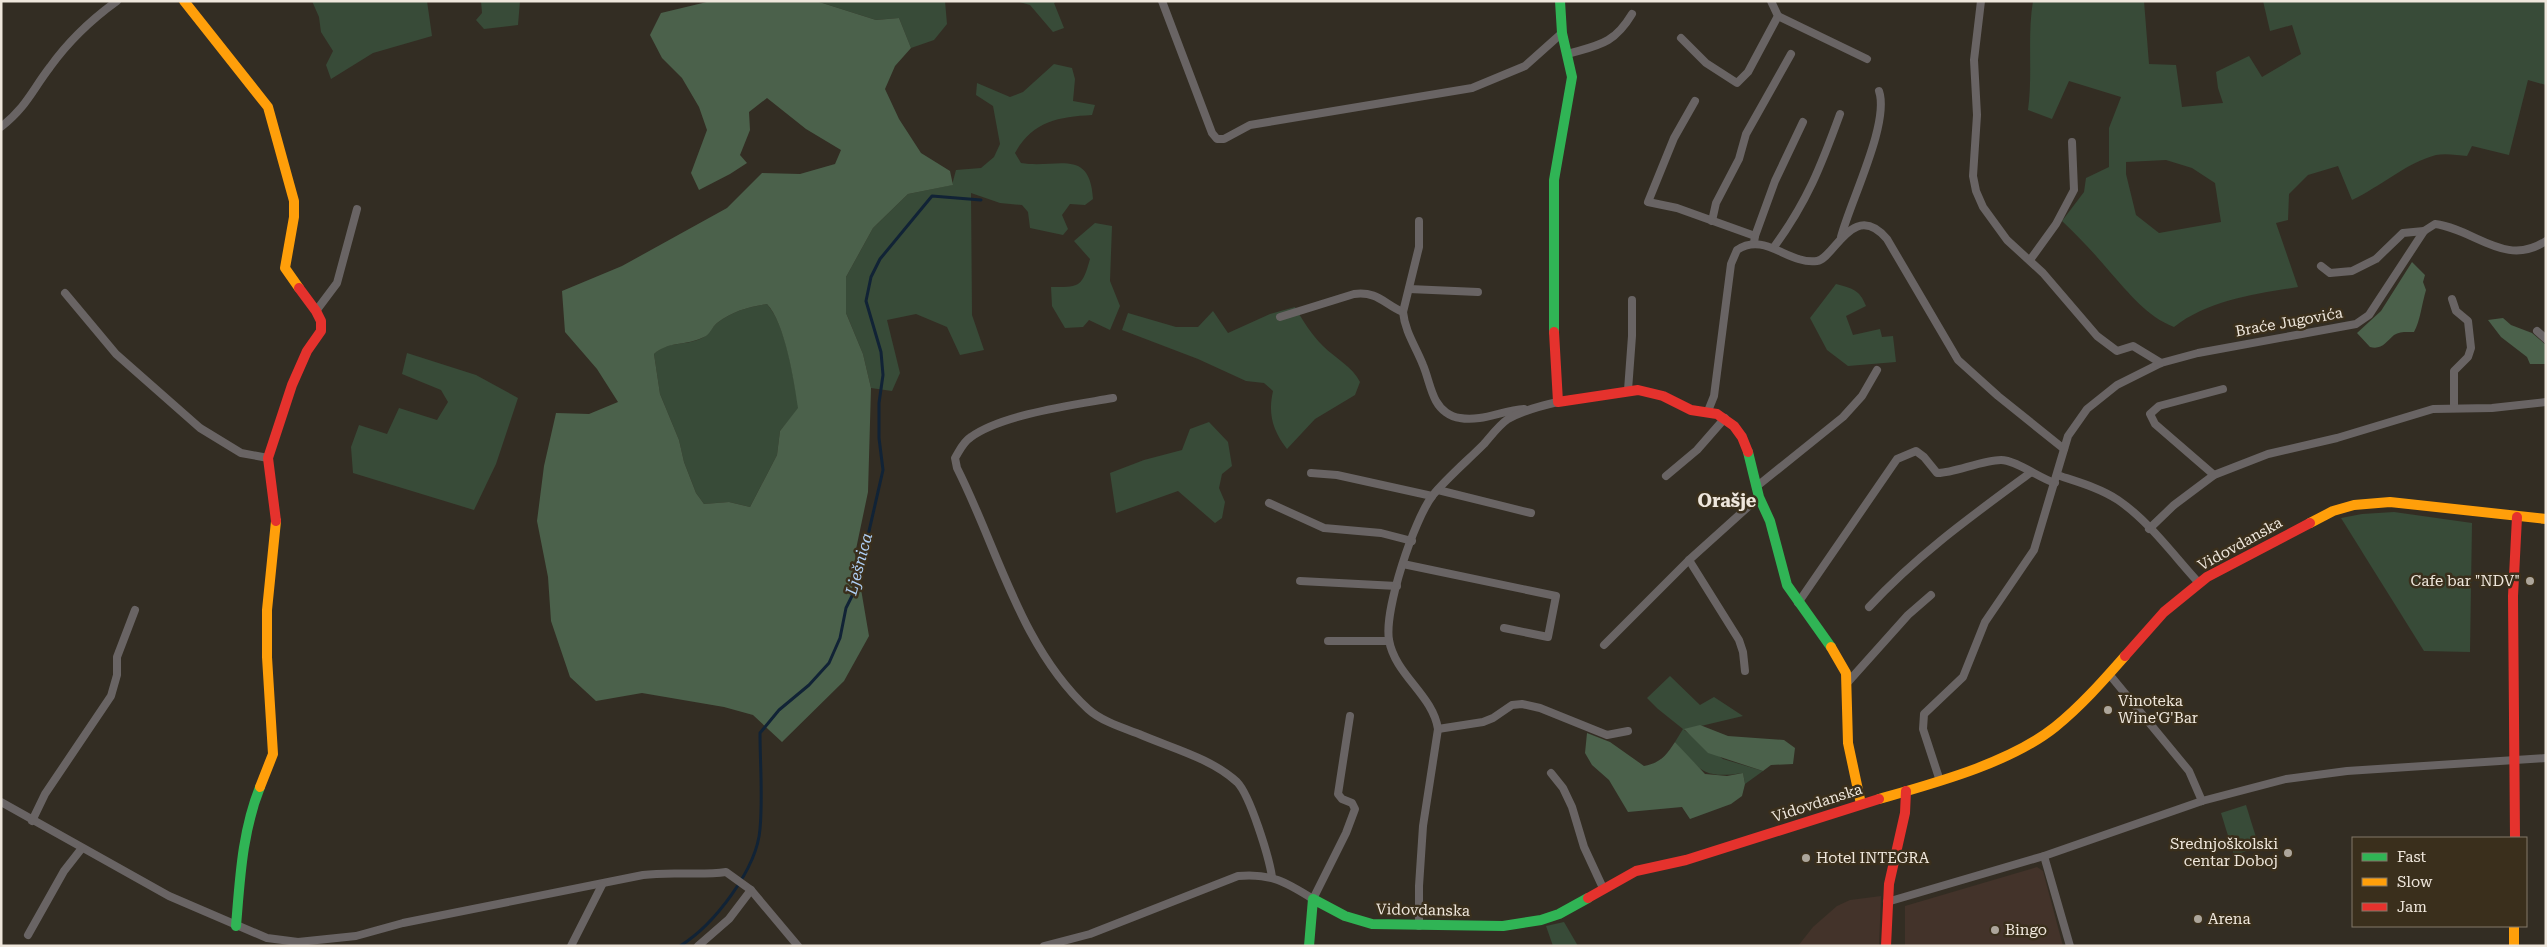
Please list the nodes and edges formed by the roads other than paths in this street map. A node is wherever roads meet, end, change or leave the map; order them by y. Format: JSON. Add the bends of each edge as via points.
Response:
{"nodes":[{"id":1,"x":117,"y":1,"type":"edge"},
{"id":2,"x":184,"y":1,"type":"edge"},
{"id":3,"x":1162,"y":1,"type":"edge"},
{"id":4,"x":1560,"y":1,"type":"edge"},
{"id":5,"x":1771,"y":1,"type":"edge"},
{"id":6,"x":1981,"y":1,"type":"edge"},
{"id":7,"x":1632,"y":14,"type":"dead end"},
{"id":8,"x":1778,"y":16,"type":"junction"},
{"id":9,"x":1562,"y":33,"type":"junction"},
{"id":10,"x":1681,"y":38,"type":"dead end"},
{"id":11,"x":1568,"y":54,"type":"junction"},
{"id":12,"x":1792,"y":54,"type":"dead end"},
{"id":13,"x":1867,"y":59,"type":"dead end"},
{"id":14,"x":1879,"y":91,"type":"dead end"},
{"id":15,"x":1695,"y":100,"type":"dead end"},
{"id":16,"x":1840,"y":114,"type":"dead end"},
{"id":17,"x":1803,"y":122,"type":"dead end"},
{"id":18,"x":1,"y":127,"type":"edge"},
{"id":19,"x":2072,"y":142,"type":"dead end"},
{"id":20,"x":357,"y":209,"type":"dead end"},
{"id":21,"x":1419,"y":221,"type":"dead end"},
{"id":22,"x":1712,"y":221,"type":"junction"},
{"id":23,"x":2424,"y":231,"type":"junction"},
{"id":24,"x":1841,"y":237,"type":"junction"},
{"id":25,"x":1755,"y":239,"type":"junction"},
{"id":26,"x":2546,"y":241,"type":"edge"},
{"id":27,"x":1774,"y":247,"type":"junction"},
{"id":28,"x":2030,"y":260,"type":"junction"},
{"id":29,"x":2321,"y":266,"type":"dead end"},
{"id":30,"x":1409,"y":289,"type":"junction"},
{"id":31,"x":1478,"y":292,"type":"dead end"},
{"id":32,"x":65,"y":293,"type":"dead end"},
{"id":33,"x":2452,"y":299,"type":"dead end"},
{"id":34,"x":1632,"y":300,"type":"dead end"},
{"id":35,"x":316,"y":311,"type":"junction"},
{"id":36,"x":1402,"y":312,"type":"junction"},
{"id":37,"x":1280,"y":317,"type":"dead end"},
{"id":38,"x":2537,"y":331,"type":"dead end"},
{"id":39,"x":2546,"y":340,"type":"edge"},
{"id":40,"x":2161,"y":363,"type":"junction"},
{"id":41,"x":1877,"y":370,"type":"dead end"},
{"id":42,"x":2223,"y":389,"type":"dead end"},
{"id":43,"x":1628,"y":390,"type":"junction"},
{"id":44,"x":1113,"y":398,"type":"dead end"},
{"id":45,"x":1558,"y":402,"type":"junction"},
{"id":46,"x":2546,"y":402,"type":"edge"},
{"id":47,"x":2454,"y":408,"type":"junction"},
{"id":48,"x":1527,"y":410,"type":"junction"},
{"id":49,"x":1708,"y":412,"type":"junction"},
{"id":50,"x":1725,"y":418,"type":"junction"},
{"id":51,"x":2064,"y":449,"type":"junction"},
{"id":52,"x":268,"y":458,"type":"junction"},
{"id":53,"x":1311,"y":473,"type":"dead end"},
{"id":54,"x":2030,"y":473,"type":"junction"},
{"id":55,"x":2057,"y":475,"type":"junction"},
{"id":56,"x":2214,"y":475,"type":"junction"},
{"id":57,"x":1666,"y":476,"type":"dead end"},
{"id":58,"x":2055,"y":483,"type":"junction"},
{"id":59,"x":1758,"y":492,"type":"junction"},
{"id":60,"x":1435,"y":493,"type":"junction"},
{"id":61,"x":1269,"y":503,"type":"dead end"},
{"id":62,"x":1531,"y":513,"type":"dead end"},
{"id":63,"x":2517,"y":517,"type":"junction"},
{"id":64,"x":2546,"y":519,"type":"edge"},
{"id":65,"x":2149,"y":529,"type":"junction"},
{"id":66,"x":1412,"y":541,"type":"junction"},
{"id":67,"x":1689,"y":560,"type":"junction"},
{"id":68,"x":1403,"y":564,"type":"junction"},
{"id":69,"x":1300,"y":581,"type":"dead end"},
{"id":70,"x":2199,"y":583,"type":"junction"},
{"id":71,"x":1397,"y":586,"type":"junction"},
{"id":72,"x":1931,"y":594,"type":"dead end"},
{"id":73,"x":1798,"y":603,"type":"junction"},
{"id":74,"x":1869,"y":607,"type":"dead end"},
{"id":75,"x":134,"y":610,"type":"dead end"},
{"id":76,"x":1504,"y":628,"type":"dead end"},
{"id":77,"x":1389,"y":640,"type":"junction"},
{"id":78,"x":1328,"y":641,"type":"dead end"},
{"id":79,"x":1604,"y":645,"type":"dead end"},
{"id":80,"x":1745,"y":671,"type":"dead end"},
{"id":81,"x":2109,"y":674,"type":"junction"},
{"id":82,"x":1848,"y":682,"type":"junction"},
{"id":83,"x":1350,"y":716,"type":"dead end"},
{"id":84,"x":1438,"y":730,"type":"junction"},
{"id":85,"x":1628,"y":731,"type":"dead end"},
{"id":86,"x":2546,"y":758,"type":"edge"},
{"id":87,"x":2516,"y":759,"type":"junction"},
{"id":88,"x":1551,"y":773,"type":"dead end"},
{"id":89,"x":1940,"y":781,"type":"junction"},
{"id":90,"x":1906,"y":791,"type":"junction"},
{"id":91,"x":2202,"y":801,"type":"junction"},
{"id":92,"x":1,"y":802,"type":"edge"},
{"id":93,"x":1862,"y":804,"type":"junction"},
{"id":94,"x":32,"y":821,"type":"junction"},
{"id":95,"x":2515,"y":837,"type":"edge"},
{"id":96,"x":82,"y":848,"type":"junction"},
{"id":97,"x":2044,"y":856,"type":"junction"},
{"id":98,"x":1272,"y":877,"type":"junction"},
{"id":99,"x":602,"y":885,"type":"junction"},
{"id":100,"x":1603,"y":888,"type":"junction"},
{"id":101,"x":751,"y":890,"type":"junction"},
{"id":102,"x":1313,"y":899,"type":"junction"},
{"id":103,"x":1887,"y":902,"type":"junction"},
{"id":104,"x":236,"y":926,"type":"junction"},
{"id":105,"x":1419,"y":926,"type":"junction"},
{"id":106,"x":2514,"y":927,"type":"edge"},
{"id":107,"x":28,"y":935,"type":"dead end"},
{"id":108,"x":571,"y":946,"type":"edge"},
{"id":109,"x":698,"y":946,"type":"edge"},
{"id":110,"x":798,"y":946,"type":"edge"},
{"id":111,"x":1044,"y":946,"type":"edge"},
{"id":112,"x":1309,"y":946,"type":"edge"},
{"id":113,"x":1886,"y":946,"type":"edge"},
{"id":114,"x":2070,"y":946,"type":"edge"},
{"id":115,"x":2514,"y":946,"type":"edge"}],
"edges":[{"from":1,"to":18,"type":"street","via":[[71,42],[49,68],[21,111]]},
{"from":2,"to":35,"type":"street","via":[[268,107],[294,201],[285,268]]},
{"from":3,"to":9,"type":"street","via":[[1217,139],[1250,125],[1472,88],[1525,66]]},
{"from":4,"to":9,"type":"street"},
{"from":5,"to":8,"type":"street"},
{"from":6,"to":28,"type":"street","via":[[1974,60],[1977,115],[1972,176],[1979,199],[1993,222],[2007,240]]},
{"from":7,"to":11,"type":"street","via":[[1616,36]]},
{"from":8,"to":10,"type":"street","via":[[1748,72],[1737,82],[1706,63]]},
{"from":8,"to":13,"type":"street"},
{"from":9,"to":11,"type":"street"},
{"from":11,"to":45,"type":"street","via":[[1572,77],[1554,180],[1553,321]]},
{"from":12,"to":22,"type":"street","via":[[1746,134],[1739,159],[1716,204]]},
{"from":14,"to":24,"type":"street","via":[[1880,119]]},
{"from":15,"to":22,"type":"street","via":[[1674,138],[1648,202],[1677,208]]},
{"from":16,"to":27,"type":"street","via":[[1802,208]]},
{"from":17,"to":25,"type":"street","via":[[1775,181]]},
{"from":19,"to":28,"type":"street","via":[[2074,190],[2056,224]]},
{"from":20,"to":35,"type":"street","via":[[337,283]]},
{"from":21,"to":30,"type":"street","via":[[1418,247]]},
{"from":22,"to":25,"type":"street"},
{"from":23,"to":26,"type":"street","via":[[2435,224],[2443,225],[2487,244],[2523,252]]},
{"from":23,"to":29,"type":"street","via":[[2403,233],[2376,259],[2352,271],[2330,273]]},
{"from":23,"to":40,"type":"street","name":"Braće Jugovića","via":[[2369,316],[2356,324],[2198,353]]},
{"from":24,"to":27,"type":"street","via":[[1824,257],[1816,261],[1802,260]]},
{"from":24,"to":51,"type":"street","via":[[1852,229],[1865,227],[1883,234],[1958,360]]},
{"from":25,"to":27,"type":"street"},
{"from":25,"to":49,"type":"street","via":[[1734,254],[1714,396]]},
{"from":28,"to":40,"type":"street","via":[[2097,336],[2117,351],[2134,346]]},
{"from":30,"to":31,"type":"street"},
{"from":30,"to":36,"type":"street"},
{"from":32,"to":52,"type":"street","via":[[116,354],[200,428],[241,453]]},
{"from":33,"to":47,"type":"street","via":[[2456,311],[2468,321],[2471,348],[2466,361],[2454,371]]},
{"from":34,"to":43,"type":"street"},
{"from":35,"to":52,"type":"street","via":[[321,331],[307,351],[292,384]]},
{"from":36,"to":37,"type":"street","via":[[1366,292]]},
{"from":36,"to":48,"type":"street","via":[[1404,325],[1423,364],[1436,402],[1447,412],[1460,418],[1476,419]]},
{"from":38,"to":39,"type":"street"},
{"from":40,"to":51,"type":"street","name":"Braće Jugovića","via":[[2117,385],[2087,409],[2072,428]]},
{"from":41,"to":59,"type":"street","via":[[1862,396],[1843,417]]},
{"from":42,"to":56,"type":"street","via":[[2159,406],[2150,414],[2155,424]]},
{"from":43,"to":45,"type":"street"},
{"from":43,"to":49,"type":"street","via":[[1649,392],[1691,410]]},
{"from":44,"to":98,"type":"street","via":[[1050,409],[991,426],[963,444],[955,458],[958,468],[1038,646],[1062,679],[1089,710],[1120,727],[1219,768],[1238,783],[1247,797]]},
{"from":45,"to":48,"type":"street"},
{"from":46,"to":47,"type":"street"},
{"from":47,"to":56,"type":"street","via":[[2433,409],[2268,454]]},
{"from":48,"to":60,"type":"street","via":[[1506,420]]},
{"from":49,"to":50,"type":"street"},
{"from":50,"to":57,"type":"street","via":[[1697,450]]},
{"from":50,"to":59,"type":"street","via":[[1742,437]]},
{"from":51,"to":55,"type":"street","name":"Braće Jugovića"},
{"from":52,"to":104,"type":"street","via":[[277,525],[267,610],[273,754],[249,814]]},
{"from":53,"to":60,"type":"street"},
{"from":54,"to":58,"type":"street"},
{"from":54,"to":73,"type":"street","via":[[2002,460],[1940,473],[1916,450],[1902,456],[1891,466],[1877,492]]},
{"from":54,"to":74,"type":"street","via":[[1965,520],[1911,565]]},
{"from":55,"to":58,"type":"street","name":"Braće Jugovića"},
{"from":55,"to":65,"type":"street","via":[[2111,496]]},
{"from":56,"to":65,"type":"street"},
{"from":58,"to":89,"type":"street","name":"Braće Jugovića","via":[[2034,550],[1985,622],[1963,677],[1924,714],[1923,729]]},
{"from":59,"to":67,"type":"street"},
{"from":59,"to":73,"type":"street","via":[[1770,521],[1784,578]]},
{"from":60,"to":62,"type":"street"},
{"from":60,"to":66,"type":"street"},
{"from":61,"to":66,"type":"street","via":[[1324,528],[1381,533]]},
{"from":63,"to":64,"type":"street","name":"Vidovdanska"},
{"from":63,"to":70,"type":"street","name":"Vidovdanska","via":[[2404,503],[2354,505],[2333,511]]},
{"from":63,"to":87,"type":"street","via":[[2514,596]]},
{"from":65,"to":70,"type":"street"},
{"from":66,"to":68,"type":"street"},
{"from":67,"to":79,"type":"street"},
{"from":67,"to":80,"type":"street","via":[[1738,640]]},
{"from":68,"to":71,"type":"street"},
{"from":68,"to":76,"type":"street","via":[[1556,596],[1548,637]]},
{"from":69,"to":71,"type":"street"},
{"from":70,"to":81,"type":"street","name":"Vidovdanska","via":[[2164,612]]},
{"from":71,"to":77,"type":"street"},
{"from":72,"to":82,"type":"street"},
{"from":73,"to":82,"type":"street","via":[[1838,657]]},
{"from":75,"to":94,"type":"street","via":[[117,657],[118,675],[111,696],[45,794]]},
{"from":77,"to":78,"type":"street"},
{"from":77,"to":84,"type":"street","via":[[1400,666],[1428,704]]},
{"from":81,"to":89,"type":"street","name":"Vidovdanska","via":[[2083,703],[2031,744]]},
{"from":81,"to":91,"type":"street","via":[[2189,771]]},
{"from":82,"to":93,"type":"street","via":[[1848,743]]},
{"from":83,"to":102,"type":"street","via":[[1338,794],[1355,809]]},
{"from":84,"to":85,"type":"street","via":[[1483,722],[1512,705],[1522,704],[1607,735]]},
{"from":84,"to":105,"type":"street","via":[[1423,826]]},
{"from":86,"to":87,"type":"street"},
{"from":87,"to":91,"type":"street","via":[[2298,777]]},
{"from":87,"to":95,"type":"street"},
{"from":88,"to":100,"type":"street","via":[[1572,807],[1584,847]]},
{"from":89,"to":90,"type":"street","name":"Vidovdanska"},
{"from":90,"to":93,"type":"street","name":"Vidovdanska"},
{"from":90,"to":103,"type":"street","via":[[1906,811]]},
{"from":91,"to":97,"type":"street"},
{"from":92,"to":94,"type":"street"},
{"from":93,"to":100,"type":"street","name":"Vidovdanska","via":[[1686,860],[1647,867]]},
{"from":94,"to":96,"type":"street"},
{"from":96,"to":104,"type":"street","via":[[169,896]]},
{"from":96,"to":107,"type":"street","via":[[64,871]]},
{"from":97,"to":103,"type":"street"},
{"from":97,"to":114,"type":"street"},
{"from":98,"to":102,"type":"street","name":"Vidovdanska"},
{"from":98,"to":111,"type":"street","name":"Vidovdanska","via":[[1257,875],[1228,879],[1090,934]]},
{"from":99,"to":101,"type":"street","via":[[663,872],[726,872]]},
{"from":99,"to":104,"type":"street","via":[[480,907],[356,936],[298,942],[267,938]]},
{"from":99,"to":108,"type":"street"},
{"from":100,"to":105,"type":"street","name":"Vidovdanska","via":[[1559,914],[1523,924]]},
{"from":101,"to":109,"type":"street","via":[[729,919]]},
{"from":101,"to":110,"type":"street"},
{"from":102,"to":105,"type":"street","name":"Vidovdanska","via":[[1356,921]]},
{"from":102,"to":112,"type":"street"},
{"from":103,"to":113,"type":"street"},
{"from":106,"to":115,"type":"street"}]}
